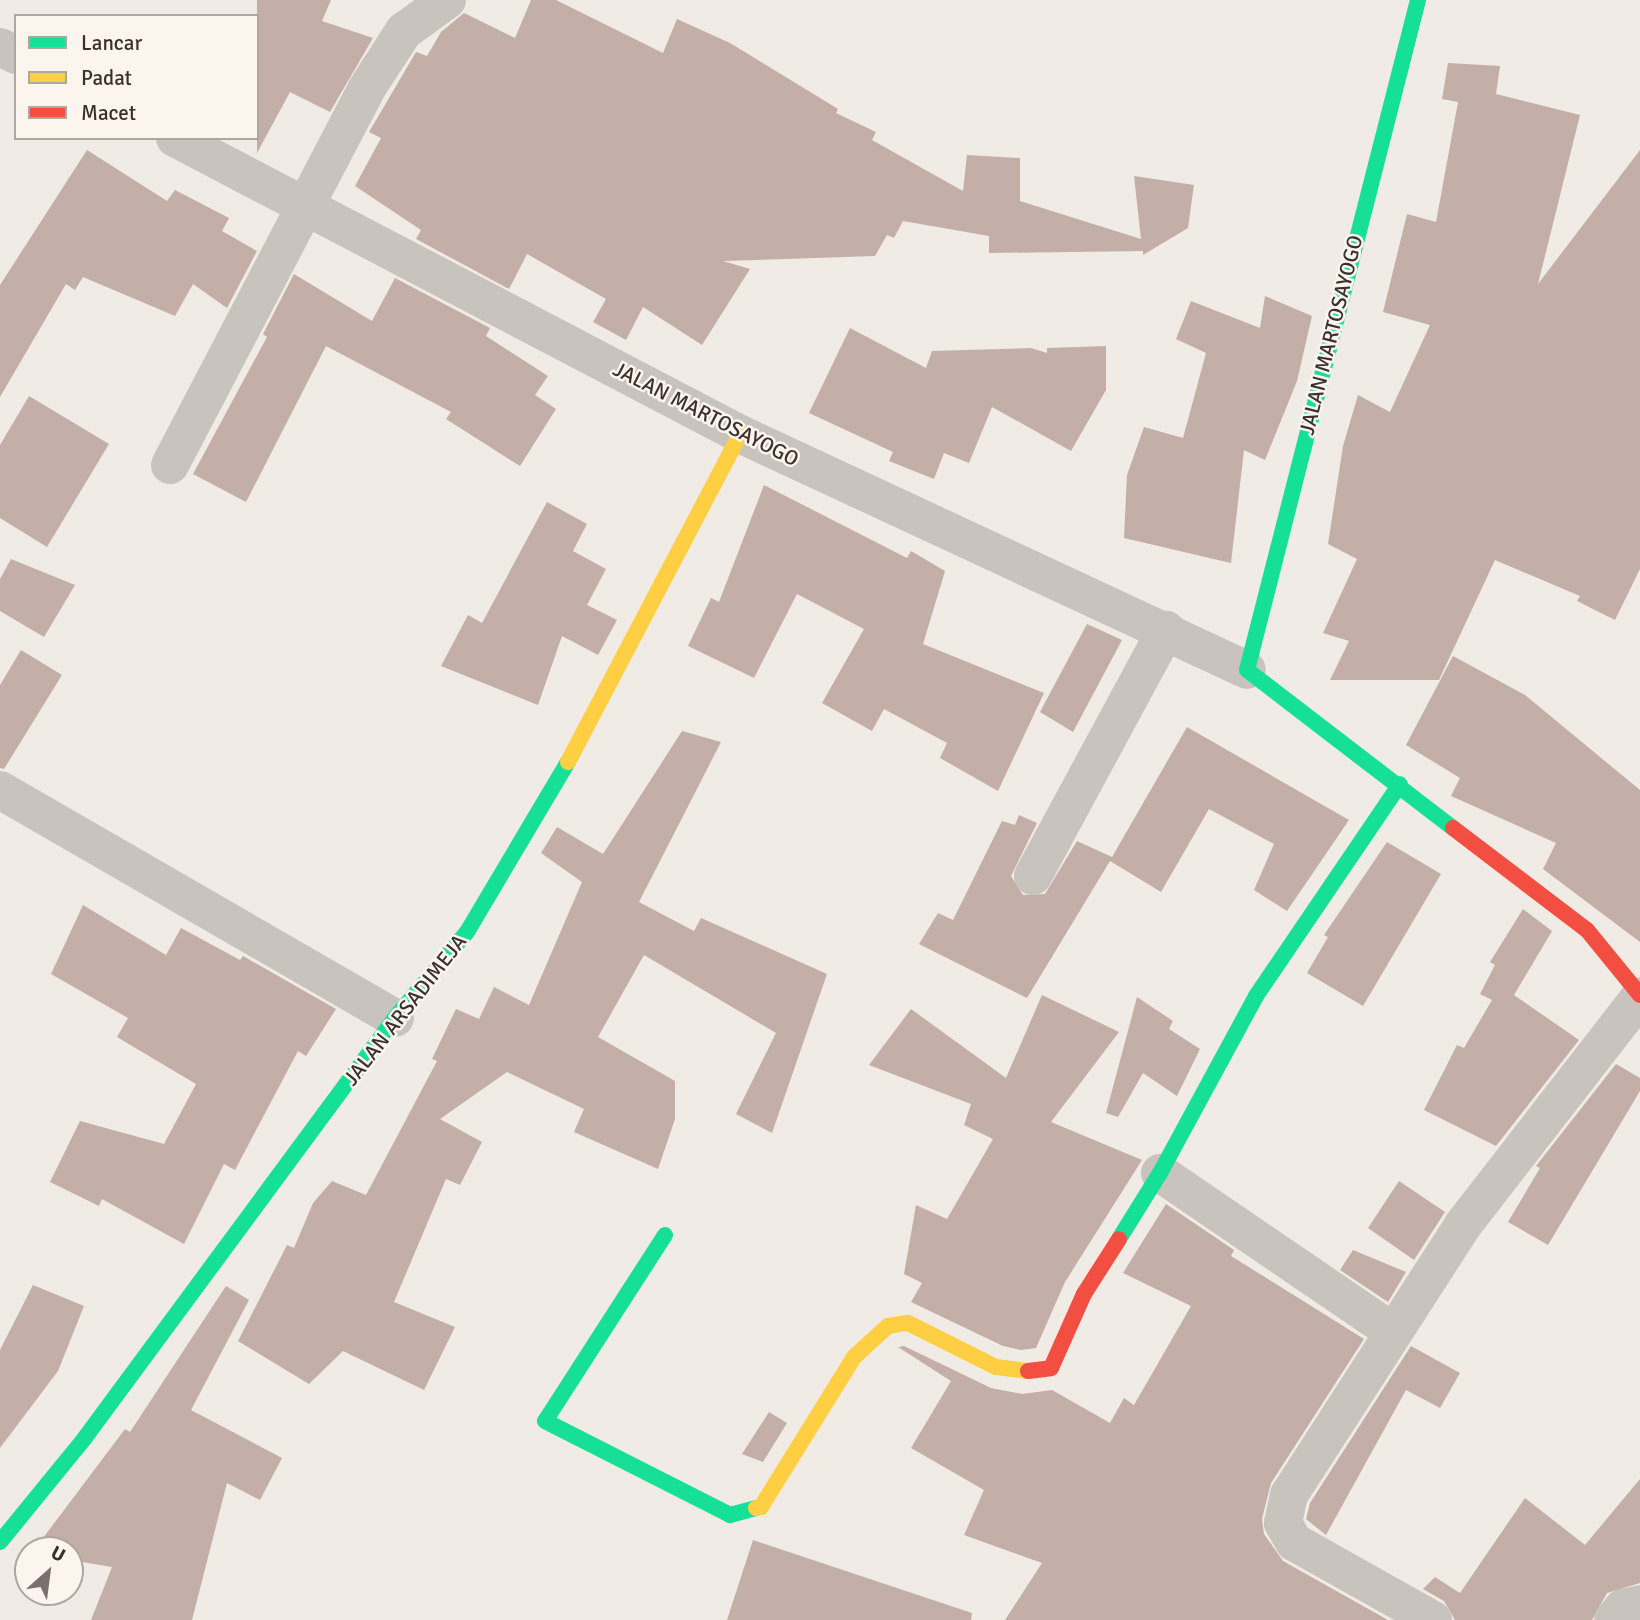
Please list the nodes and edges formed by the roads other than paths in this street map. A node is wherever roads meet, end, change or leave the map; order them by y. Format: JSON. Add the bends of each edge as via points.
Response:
{"nodes":[{"id":1,"x":446,"y":0,"type":"edge"},
{"id":2,"x":1418,"y":0,"type":"edge"},
{"id":3,"x":179,"y":140,"type":"edge"},
{"id":4,"x":303,"y":207,"type":"junction"},
{"id":5,"x":740,"y":434,"type":"junction"},
{"id":6,"x":170,"y":465,"type":"dead end"},
{"id":7,"x":1167,"y":630,"type":"junction"},
{"id":8,"x":1247,"y":670,"type":"junction"},
{"id":9,"x":1400,"y":784,"type":"junction"},
{"id":10,"x":0,"y":790,"type":"edge"},
{"id":11,"x":1033,"y":876,"type":"dead end"},
{"id":12,"x":1640,"y":996,"type":"edge"},
{"id":13,"x":395,"y":1018,"type":"junction"},
{"id":14,"x":1160,"y":1174,"type":"junction"},
{"id":15,"x":665,"y":1235,"type":"dead end"},
{"id":16,"x":1392,"y":1332,"type":"junction"},
{"id":17,"x":0,"y":1542,"type":"edge"},
{"id":18,"x":1640,"y":1604,"type":"edge"},
{"id":19,"x":1433,"y":1620,"type":"edge"},
{"id":20,"x":1613,"y":1620,"type":"edge"}],
"edges":[{"from":1,"to":4,"type":"street","via":[[404,31],[367,88]]},
{"from":2,"to":8,"type":"street","name":"JALAN MARTOSAYOGO"},
{"from":3,"to":4,"type":"street","name":"JALAN MARTOSAYOGO"},
{"from":4,"to":5,"type":"street","name":"JALAN MARTOSAYOGO"},
{"from":4,"to":6,"type":"street"},
{"from":5,"to":7,"type":"street","name":"JALAN MARTOSAYOGO"},
{"from":5,"to":13,"type":"street","name":"JALAN ARSADIMEJA","via":[[516,856],[461,940]]},
{"from":7,"to":8,"type":"street","name":"JALAN MARTOSAYOGO"},
{"from":7,"to":11,"type":"street"},
{"from":8,"to":9,"type":"street","name":"JALAN MARTOSAYOGO"},
{"from":9,"to":12,"type":"street","name":"JALAN MARTOSAYOGO","via":[[1587,930]]},
{"from":9,"to":14,"type":"street","via":[[1256,996]]},
{"from":10,"to":13,"type":"street"},
{"from":12,"to":16,"type":"street","via":[[1516,1152]]},
{"from":13,"to":17,"type":"street","name":"JALAN ARSADIMEJA","via":[[84,1439]]},
{"from":14,"to":15,"type":"street","via":[[1084,1294],[1051,1368],[1020,1372],[996,1367],[908,1323],[888,1326],[854,1357],[761,1507],[730,1515],[545,1421]]},
{"from":14,"to":16,"type":"street"},
{"from":16,"to":19,"type":"street","via":[[1289,1495],[1283,1524],[1294,1542]]},
{"from":18,"to":20,"type":"street","via":[[1623,1608]]}]}
